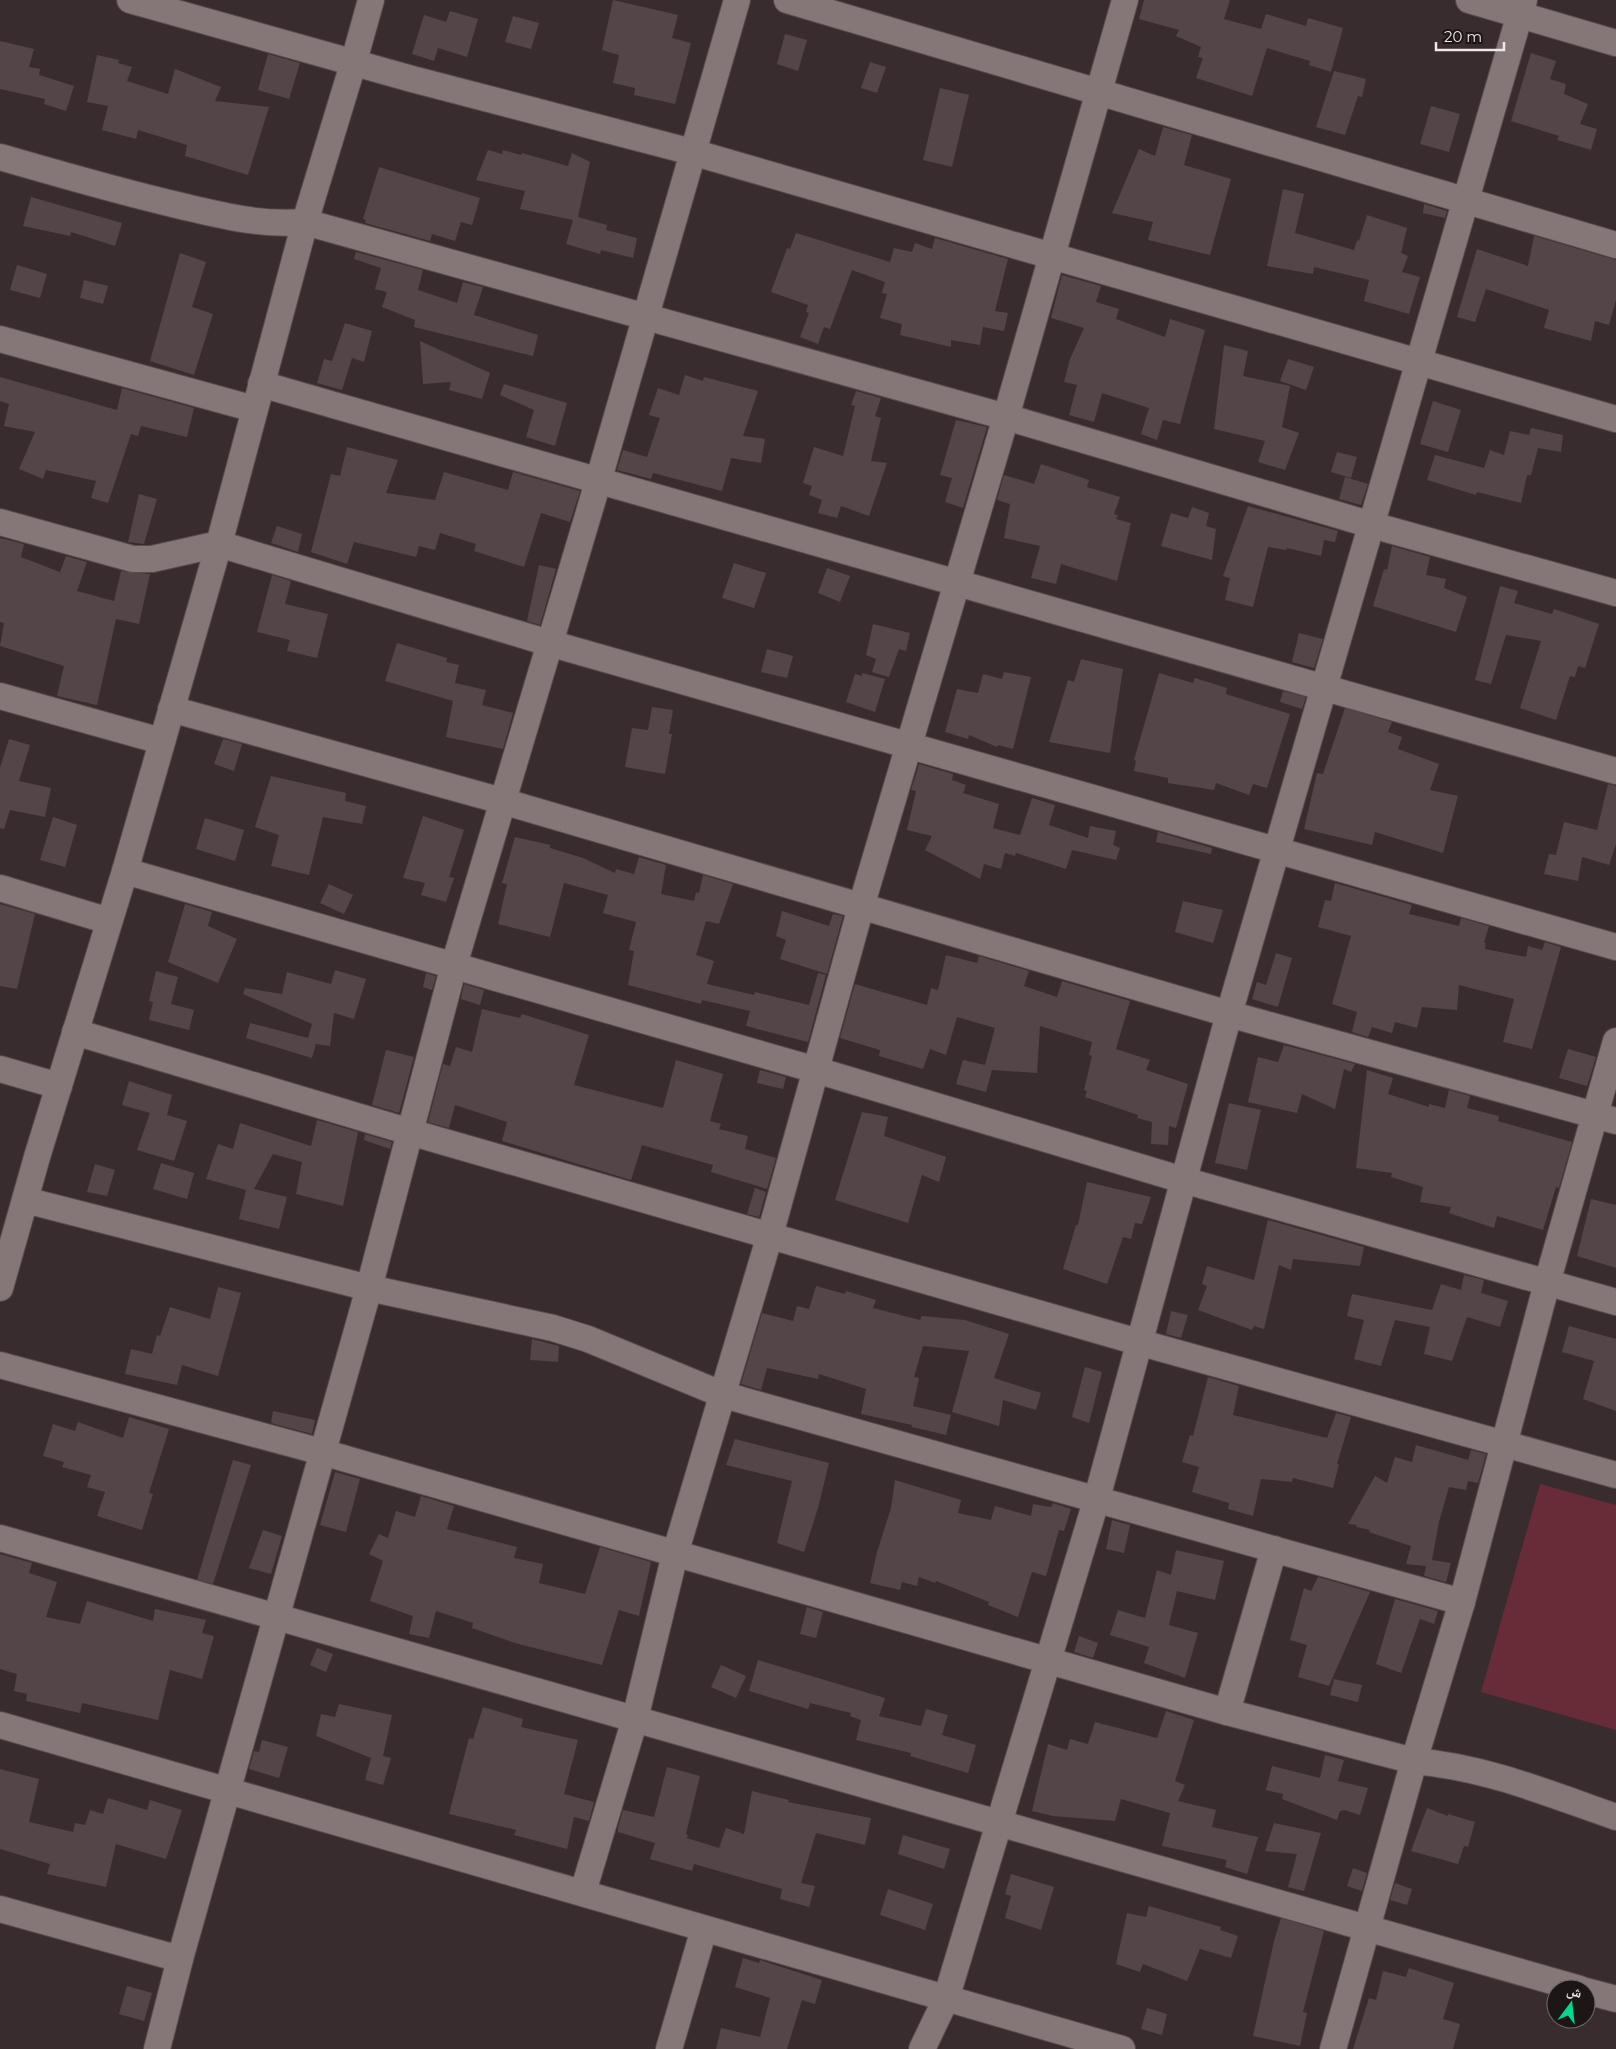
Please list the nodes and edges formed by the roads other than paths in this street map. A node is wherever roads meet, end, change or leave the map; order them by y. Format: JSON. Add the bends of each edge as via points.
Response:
{"nodes":[{"id":1,"x":130,"y":0,"type":"edge"},
{"id":2,"x":370,"y":0,"type":"edge"},
{"id":3,"x":737,"y":0,"type":"edge"},
{"id":4,"x":787,"y":0,"type":"edge"},
{"id":5,"x":1125,"y":0,"type":"edge"},
{"id":6,"x":1469,"y":0,"type":"edge"},
{"id":7,"x":1522,"y":8,"type":"edge"},
{"id":8,"x":1616,"y":43,"type":"edge"},
{"id":9,"x":354,"y":61,"type":"junction"},
{"id":10,"x":1098,"y":92,"type":"junction"},
{"id":11,"x":692,"y":152,"type":"junction"},
{"id":12,"x":0,"y":158,"type":"edge"},
{"id":13,"x":1464,"y":202,"type":"junction"},
{"id":14,"x":305,"y":222,"type":"junction"},
{"id":15,"x":1616,"y":245,"type":"edge"},
{"id":16,"x":1051,"y":255,"type":"junction"},
{"id":17,"x":646,"y":316,"type":"junction"},
{"id":18,"x":0,"y":339,"type":"edge"},
{"id":19,"x":1418,"y":363,"type":"junction"},
{"id":20,"x":261,"y":384,"type":"junction"},
{"id":21,"x":254,"y":409,"type":"junction"},
{"id":22,"x":1006,"y":417,"type":"junction"},
{"id":23,"x":1616,"y":420,"type":"edge"},
{"id":24,"x":598,"y":482,"type":"junction"},
{"id":25,"x":0,"y":522,"type":"edge"},
{"id":26,"x":1372,"y":525,"type":"junction"},
{"id":27,"x":219,"y":544,"type":"junction"},
{"id":28,"x":955,"y":582,"type":"junction"},
{"id":29,"x":1616,"y":593,"type":"edge"},
{"id":30,"x":549,"y":643,"type":"junction"},
{"id":31,"x":1326,"y":686,"type":"junction"},
{"id":32,"x":0,"y":696,"type":"edge"},
{"id":33,"x":171,"y":709,"type":"junction"},
{"id":34,"x":161,"y":741,"type":"junction"},
{"id":35,"x":908,"y":745,"type":"junction"},
{"id":36,"x":1616,"y":771,"type":"edge"},
{"id":37,"x":502,"y":801,"type":"junction"},
{"id":38,"x":1279,"y":849,"type":"junction"},
{"id":39,"x":125,"y":871,"type":"junction"},
{"id":40,"x":0,"y":888,"type":"edge"},
{"id":41,"x":861,"y":907,"type":"junction"},
{"id":42,"x":109,"y":921,"type":"junction"},
{"id":43,"x":1616,"y":947,"type":"edge"},
{"id":44,"x":454,"y":965,"type":"junction"},
{"id":45,"x":1229,"y":1014,"type":"junction"},
{"id":46,"x":75,"y":1032,"type":"junction"},
{"id":47,"x":1616,"y":1041,"type":"edge"},
{"id":48,"x":0,"y":1069,"type":"edge"},
{"id":49,"x":816,"y":1070,"type":"junction"},
{"id":50,"x":59,"y":1086,"type":"junction"},
{"id":51,"x":1606,"y":1118,"type":"edge"},
{"id":52,"x":410,"y":1132,"type":"junction"},
{"id":53,"x":1183,"y":1180,"type":"junction"},
{"id":54,"x":25,"y":1200,"type":"junction"},
{"id":55,"x":770,"y":1235,"type":"junction"},
{"id":56,"x":5,"y":1250,"type":"edge"},
{"id":57,"x":1547,"y":1283,"type":"junction"},
{"id":58,"x":0,"y":1288,"type":"edge"},
{"id":59,"x":369,"y":1288,"type":"junction"},
{"id":60,"x":1616,"y":1302,"type":"edge"},
{"id":61,"x":1138,"y":1342,"type":"junction"},
{"id":62,"x":0,"y":1365,"type":"edge"},
{"id":63,"x":721,"y":1394,"type":"junction"},
{"id":64,"x":1504,"y":1443,"type":"junction"},
{"id":65,"x":322,"y":1452,"type":"junction"},
{"id":66,"x":1616,"y":1475,"type":"edge"},
{"id":67,"x":1097,"y":1498,"type":"junction"},
{"id":68,"x":0,"y":1538,"type":"edge"},
{"id":69,"x":1274,"y":1550,"type":"junction"},
{"id":70,"x":675,"y":1554,"type":"junction"},
{"id":71,"x":1462,"y":1602,"type":"junction"},
{"id":72,"x":277,"y":1619,"type":"junction"},
{"id":73,"x":1048,"y":1662,"type":"junction"},
{"id":74,"x":1227,"y":1712,"type":"junction"},
{"id":75,"x":635,"y":1719,"type":"junction"},
{"id":76,"x":0,"y":1725,"type":"edge"},
{"id":77,"x":1414,"y":1761,"type":"junction"},
{"id":78,"x":229,"y":1790,"type":"junction"},
{"id":79,"x":1616,"y":1817,"type":"edge"},
{"id":80,"x":1000,"y":1823,"type":"junction"},
{"id":81,"x":583,"y":1892,"type":"junction"},
{"id":82,"x":0,"y":1910,"type":"edge"},
{"id":83,"x":1367,"y":1927,"type":"junction"},
{"id":84,"x":704,"y":1929,"type":"junction"},
{"id":85,"x":180,"y":1960,"type":"junction"},
{"id":86,"x":1546,"y":1979,"type":"edge"},
{"id":87,"x":1596,"y":1994,"type":"edge"},
{"id":88,"x":946,"y":1999,"type":"junction"},
{"id":89,"x":1616,"y":2000,"type":"edge"},
{"id":90,"x":1064,"y":2041,"type":"edge"},
{"id":91,"x":157,"y":2049,"type":"edge"},
{"id":92,"x":669,"y":2049,"type":"edge"},
{"id":93,"x":922,"y":2049,"type":"edge"},
{"id":94,"x":1122,"y":2049,"type":"edge"},
{"id":95,"x":1333,"y":2049,"type":"edge"}],
"edges":[{"from":1,"to":9,"type":"street"},
{"from":2,"to":9,"type":"street"},
{"from":3,"to":11,"type":"street"},
{"from":4,"to":10,"type":"street"},
{"from":5,"to":10,"type":"street"},
{"from":6,"to":7,"type":"street"},
{"from":7,"to":8,"type":"street"},
{"from":7,"to":13,"type":"street"},
{"from":9,"to":11,"type":"street"},
{"from":9,"to":14,"type":"street"},
{"from":10,"to":13,"type":"street"},
{"from":10,"to":16,"type":"street"},
{"from":11,"to":16,"type":"street"},
{"from":11,"to":17,"type":"street"},
{"from":12,"to":14,"type":"street","via":[[110,189],[248,221],[278,225]]},
{"from":13,"to":15,"type":"street"},
{"from":13,"to":19,"type":"street"},
{"from":14,"to":17,"type":"street"},
{"from":14,"to":20,"type":"street"},
{"from":16,"to":19,"type":"street"},
{"from":16,"to":22,"type":"street"},
{"from":17,"to":22,"type":"street"},
{"from":17,"to":24,"type":"street"},
{"from":18,"to":21,"type":"street"},
{"from":19,"to":23,"type":"street"},
{"from":19,"to":26,"type":"street"},
{"from":20,"to":21,"type":"street"},
{"from":20,"to":24,"type":"street"},
{"from":21,"to":27,"type":"street"},
{"from":22,"to":26,"type":"street"},
{"from":22,"to":28,"type":"street"},
{"from":24,"to":28,"type":"street"},
{"from":24,"to":30,"type":"street"},
{"from":25,"to":27,"type":"street","via":[[133,559],[152,559]]},
{"from":26,"to":29,"type":"street"},
{"from":26,"to":31,"type":"street"},
{"from":27,"to":30,"type":"street"},
{"from":27,"to":33,"type":"street"},
{"from":28,"to":31,"type":"street"},
{"from":28,"to":35,"type":"street"},
{"from":30,"to":35,"type":"street"},
{"from":30,"to":37,"type":"street"},
{"from":31,"to":36,"type":"street"},
{"from":31,"to":38,"type":"street"},
{"from":32,"to":34,"type":"street"},
{"from":33,"to":34,"type":"street"},
{"from":33,"to":37,"type":"street"},
{"from":34,"to":39,"type":"street"},
{"from":35,"to":38,"type":"street"},
{"from":35,"to":41,"type":"street"},
{"from":37,"to":41,"type":"street"},
{"from":37,"to":44,"type":"street"},
{"from":38,"to":43,"type":"street"},
{"from":38,"to":45,"type":"street"},
{"from":39,"to":42,"type":"street"},
{"from":39,"to":44,"type":"street"},
{"from":40,"to":42,"type":"street"},
{"from":41,"to":45,"type":"street"},
{"from":41,"to":49,"type":"street"},
{"from":42,"to":46,"type":"street"},
{"from":44,"to":49,"type":"street"},
{"from":44,"to":52,"type":"street"},
{"from":45,"to":51,"type":"street"},
{"from":45,"to":53,"type":"street"},
{"from":46,"to":50,"type":"street"},
{"from":46,"to":52,"type":"street"},
{"from":47,"to":51,"type":"street"},
{"from":48,"to":50,"type":"street"},
{"from":49,"to":53,"type":"street"},
{"from":49,"to":55,"type":"street"},
{"from":50,"to":54,"type":"street"},
{"from":51,"to":57,"type":"street"},
{"from":52,"to":55,"type":"street"},
{"from":52,"to":59,"type":"street"},
{"from":53,"to":57,"type":"street"},
{"from":53,"to":61,"type":"street"},
{"from":54,"to":56,"type":"street"},
{"from":54,"to":59,"type":"street"},
{"from":55,"to":61,"type":"street"},
{"from":55,"to":63,"type":"street"},
{"from":56,"to":58,"type":"street"},
{"from":57,"to":60,"type":"street"},
{"from":57,"to":64,"type":"street"},
{"from":59,"to":63,"type":"street","via":[[553,1328],[588,1339]]},
{"from":59,"to":65,"type":"street"},
{"from":61,"to":64,"type":"street"},
{"from":61,"to":67,"type":"street"},
{"from":62,"to":65,"type":"street"},
{"from":63,"to":67,"type":"street"},
{"from":63,"to":70,"type":"street"},
{"from":64,"to":66,"type":"street"},
{"from":64,"to":71,"type":"street"},
{"from":65,"to":70,"type":"street"},
{"from":65,"to":72,"type":"street"},
{"from":67,"to":69,"type":"street"},
{"from":67,"to":73,"type":"street"},
{"from":68,"to":72,"type":"street"},
{"from":69,"to":71,"type":"street"},
{"from":69,"to":74,"type":"street"},
{"from":70,"to":73,"type":"street"},
{"from":70,"to":75,"type":"street"},
{"from":71,"to":77,"type":"street"},
{"from":72,"to":75,"type":"street"},
{"from":72,"to":78,"type":"street"},
{"from":73,"to":74,"type":"street"},
{"from":73,"to":80,"type":"street"},
{"from":74,"to":77,"type":"street"},
{"from":75,"to":80,"type":"street"},
{"from":75,"to":81,"type":"street"},
{"from":76,"to":78,"type":"street"},
{"from":77,"to":79,"type":"street","via":[[1441,1763],[1496,1776]]},
{"from":77,"to":83,"type":"street"},
{"from":78,"to":81,"type":"street"},
{"from":78,"to":85,"type":"street"},
{"from":80,"to":83,"type":"street"},
{"from":80,"to":88,"type":"street"},
{"from":81,"to":84,"type":"street"},
{"from":82,"to":85,"type":"street"},
{"from":83,"to":86,"type":"street"},
{"from":83,"to":95,"type":"street"},
{"from":84,"to":88,"type":"street"},
{"from":84,"to":92,"type":"street"},
{"from":85,"to":91,"type":"street"},
{"from":87,"to":89,"type":"street"},
{"from":88,"to":90,"type":"street"},
{"from":88,"to":93,"type":"street"},
{"from":90,"to":94,"type":"street"}]}
